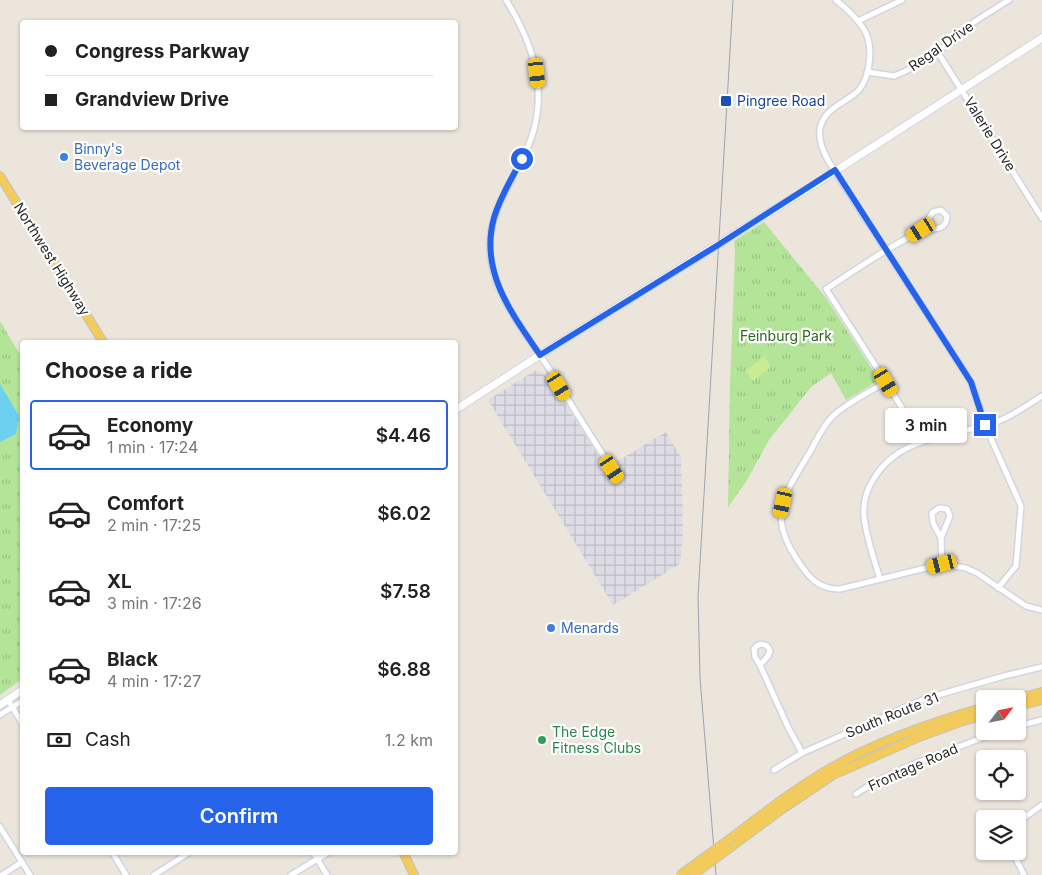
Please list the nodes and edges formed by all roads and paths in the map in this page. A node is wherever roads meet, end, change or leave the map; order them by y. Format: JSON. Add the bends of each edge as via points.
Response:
{"nodes":[{"id":1,"x":506,"y":0,"type":"edge"},
{"id":2,"x":836,"y":0,"type":"edge"},
{"id":3,"x":902,"y":0,"type":"edge"},
{"id":4,"x":1009,"y":0,"type":"edge"},
{"id":5,"x":858,"y":21,"type":"junction"},
{"id":6,"x":1041,"y":40,"type":"edge"},
{"id":7,"x":937,"y":51,"type":"junction"},
{"id":8,"x":867,"y":72,"type":"junction"},
{"id":9,"x":962,"y":89,"type":"junction"},
{"id":10,"x":835,"y":170,"type":"junction"},
{"id":11,"x":0,"y":176,"type":"edge"},
{"id":12,"x":1042,"y":218,"type":"edge"},
{"id":13,"x":921,"y":230,"type":"junction"},
{"id":14,"x":886,"y":252,"type":"junction"},
{"id":15,"x":102,"y":340,"type":"edge"},
{"id":16,"x":540,"y":355,"type":"junction"},
{"id":17,"x":886,"y":382,"type":"junction"},
{"id":18,"x":1042,"y":396,"type":"edge"},
{"id":19,"x":458,"y":408,"type":"edge"},
{"id":20,"x":985,"y":425,"type":"junction"},
{"id":21,"x":922,"y":441,"type":"junction"},
{"id":22,"x":619,"y":480,"type":"dead end"},
{"id":23,"x":941,"y":538,"type":"junction"},
{"id":24,"x":942,"y":564,"type":"junction"},
{"id":25,"x":880,"y":579,"type":"junction"},
{"id":26,"x":998,"y":588,"type":"junction"},
{"id":27,"x":1042,"y":610,"type":"edge"},
{"id":28,"x":760,"y":665,"type":"dead end"},
{"id":29,"x":1042,"y":667,"type":"edge"},
{"id":30,"x":20,"y":692,"type":"edge"},
{"id":31,"x":1042,"y":692,"type":"edge"},
{"id":32,"x":1026,"y":696,"type":"edge"},
{"id":33,"x":1042,"y":700,"type":"edge"},
{"id":34,"x":20,"y":701,"type":"edge"},
{"id":35,"x":10,"y":703,"type":"junction"},
{"id":36,"x":1026,"y":704,"type":"edge"},
{"id":37,"x":0,"y":705,"type":"edge"},
{"id":38,"x":976,"y":709,"type":"edge"},
{"id":39,"x":0,"y":715,"type":"edge"},
{"id":40,"x":976,"y":718,"type":"edge"},
{"id":41,"x":20,"y":720,"type":"edge"},
{"id":42,"x":1042,"y":720,"type":"edge"},
{"id":43,"x":1026,"y":724,"type":"edge"},
{"id":44,"x":977,"y":740,"type":"edge"},
{"id":45,"x":802,"y":753,"type":"junction"},
{"id":46,"x":774,"y":770,"type":"dead end"},
{"id":47,"x":856,"y":794,"type":"dead end"},
{"id":48,"x":1042,"y":805,"type":"edge"},
{"id":49,"x":1026,"y":816,"type":"edge"},
{"id":50,"x":0,"y":827,"type":"edge"},
{"id":51,"x":114,"y":855,"type":"edge"},
{"id":52,"x":185,"y":855,"type":"edge"},
{"id":53,"x":315,"y":855,"type":"edge"},
{"id":54,"x":324,"y":855,"type":"edge"},
{"id":55,"x":404,"y":855,"type":"edge"},
{"id":56,"x":317,"y":859,"type":"junction"},
{"id":57,"x":1016,"y":860,"type":"edge"},
{"id":58,"x":22,"y":862,"type":"junction"},
{"id":59,"x":2,"y":875,"type":"edge"},
{"id":60,"x":30,"y":875,"type":"edge"},
{"id":61,"x":126,"y":875,"type":"edge"},
{"id":62,"x":154,"y":875,"type":"edge"},
{"id":63,"x":291,"y":875,"type":"edge"},
{"id":64,"x":327,"y":875,"type":"edge"},
{"id":65,"x":414,"y":875,"type":"edge"},
{"id":66,"x":680,"y":875,"type":"edge"},
{"id":67,"x":693,"y":875,"type":"edge"},
{"id":68,"x":1024,"y":875,"type":"edge"}],
"edges":[{"from":1,"to":16,"type":"street","via":[[521,25],[534,58],[537,104],[530,144],[494,218],[490,252],[497,285]]},
{"from":2,"to":5,"type":"street"},
{"from":3,"to":5,"type":"street"},
{"from":4,"to":7,"type":"street","name":"Regal Drive"},
{"from":5,"to":8,"type":"street","via":[[867,37]]},
{"from":6,"to":9,"type":"street"},
{"from":7,"to":8,"type":"street","name":"Regal Drive","via":[[894,76]]},
{"from":7,"to":9,"type":"street","name":"Valerie Drive"},
{"from":8,"to":10,"type":"street","via":[[858,90],[829,112],[822,123],[821,147]]},
{"from":9,"to":10,"type":"street"},
{"from":9,"to":12,"type":"street","name":"Valerie Drive"},
{"from":10,"to":14,"type":"street"},
{"from":10,"to":16,"type":"street"},
{"from":11,"to":15,"type":"main road","name":"Northwest Highway"},
{"from":13,"to":13,"type":"street","via":[[943,227],[947,216],[941,210],[933,212]]},
{"from":13,"to":14,"type":"street"},
{"from":14,"to":17,"type":"street","via":[[826,289]]},
{"from":14,"to":20,"type":"street","via":[[971,382]]},
{"from":16,"to":19,"type":"street"},
{"from":16,"to":22,"type":"street"},
{"from":17,"to":21,"type":"street"},
{"from":17,"to":25,"type":"street","via":[[832,418],[787,492],[780,517],[786,543],[814,582],[830,589],[840,589]]},
{"from":18,"to":20,"type":"street","via":[[1008,417]]},
{"from":20,"to":21,"type":"street"},
{"from":20,"to":26,"type":"street","via":[[1022,506],[1016,566]]},
{"from":21,"to":25,"type":"street","via":[[888,460],[867,490],[864,515]]},
{"from":23,"to":23,"type":"street","via":[[950,516],[947,509],[939,508],[932,517]]},
{"from":23,"to":24,"type":"street"},
{"from":24,"to":25,"type":"street"},
{"from":24,"to":26,"type":"street","via":[[966,568]]},
{"from":26,"to":27,"type":"street","via":[[1026,606]]},
{"from":28,"to":45,"type":"street"},
{"from":29,"to":45,"type":"street","name":"South Route 31","via":[[924,699]]},
{"from":30,"to":35,"type":"street"},
{"from":31,"to":32,"type":"main road"},
{"from":33,"to":36,"type":"main road"},
{"from":34,"to":35,"type":"street"},
{"from":35,"to":37,"type":"street"},
{"from":35,"to":39,"type":"street"},
{"from":35,"to":41,"type":"street"},
{"from":38,"to":66,"type":"main road","bridge":true,"via":[[896,737],[829,769],[776,803]]},
{"from":40,"to":67,"type":"main road","bridge":true,"via":[[918,737],[833,775]]},
{"from":42,"to":43,"type":"street"},
{"from":44,"to":47,"type":"street","name":"Frontage Road","via":[[906,768]]},
{"from":45,"to":46,"type":"street","name":"South Route 31"},
{"from":48,"to":49,"type":"street"},
{"from":50,"to":58,"type":"street"},
{"from":51,"to":61,"type":"street"},
{"from":52,"to":62,"type":"street"},
{"from":53,"to":56,"type":"street"},
{"from":54,"to":56,"type":"street"},
{"from":55,"to":65,"type":"main road"},
{"from":56,"to":63,"type":"street"},
{"from":56,"to":64,"type":"street"},
{"from":57,"to":68,"type":"street"},
{"from":58,"to":59,"type":"street"},
{"from":58,"to":60,"type":"street"}]}
